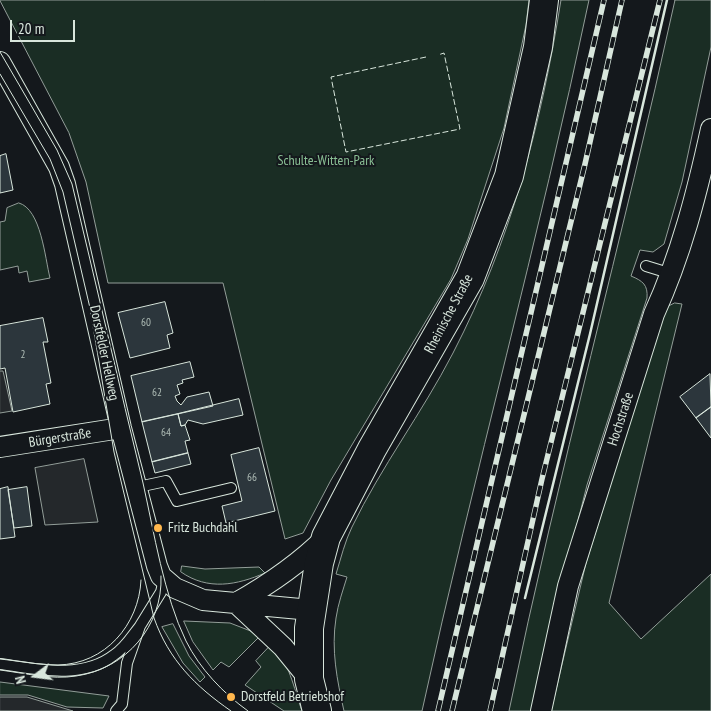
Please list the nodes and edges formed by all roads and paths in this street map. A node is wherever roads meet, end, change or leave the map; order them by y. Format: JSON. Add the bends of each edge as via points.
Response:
{"nodes":[{"id":1,"x":544,"y":0,"type":"edge"},
{"id":2,"x":0,"y":62,"type":"edge"},
{"id":3,"x":711,"y":129,"type":"edge"},
{"id":4,"x":646,"y":266,"type":"dead end"},
{"id":5,"x":672,"y":274,"type":"junction"},
{"id":6,"x":121,"y":428,"type":"junction"},
{"id":7,"x":0,"y":447,"type":"edge"},
{"id":8,"x":138,"y":487,"type":"junction"},
{"id":9,"x":231,"y":488,"type":"dead end"},
{"id":10,"x":326,"y":537,"type":"junction"},
{"id":11,"x":164,"y":579,"type":"junction"},
{"id":12,"x":236,"y":603,"type":"junction"},
{"id":13,"x":311,"y":610,"type":"junction"},
{"id":14,"x":140,"y":626,"type":"junction"},
{"id":15,"x":0,"y":664,"type":"edge"},
{"id":16,"x":309,"y":679,"type":"junction"},
{"id":17,"x":116,"y":711,"type":"edge"},
{"id":18,"x":317,"y":711,"type":"edge"},
{"id":19,"x":542,"y":711,"type":"edge"}],
"edges":[{"from":1,"to":10,"type":"main road","name":"Rheinische Straße","via":[[538,47],[509,176],[470,278],[372,449]]},
{"from":2,"to":6,"type":"street","name":"Dorstfelder Hellweg","via":[[59,167],[65,184]]},
{"from":3,"to":5,"type":"street","name":"Hochstraße","via":[[699,186]]},
{"from":4,"to":5,"type":"lane"},
{"from":5,"to":19,"type":"street","name":"Hochstraße","via":[[654,314],[568,586]]},
{"from":6,"to":7,"type":"street","name":"Bürgerstraße"},
{"from":6,"to":8,"type":"street","name":"Dorstfelder Hellweg"},
{"from":8,"to":9,"type":"lane","via":[[166,481],[177,501]]},
{"from":8,"to":11,"type":"street","name":"Dorstfelder Hellweg","via":[[157,566]]},
{"from":10,"to":12,"type":"street","via":[[260,590]]},
{"from":10,"to":13,"type":"main road","name":"Rheinische Straße"},
{"from":11,"to":12,"type":"street","via":[[184,594],[203,600]]},
{"from":11,"to":14,"type":"lane","via":[[161,592]]},
{"from":12,"to":13,"type":"street"},
{"from":12,"to":16,"type":"street","via":[[283,647]]},
{"from":13,"to":16,"type":"main road"},
{"from":14,"to":15,"type":"lane","via":[[113,656],[88,667],[58,670]]},
{"from":14,"to":17,"type":"lane","via":[[127,663],[122,704]]},
{"from":16,"to":18,"type":"main road"}]}
